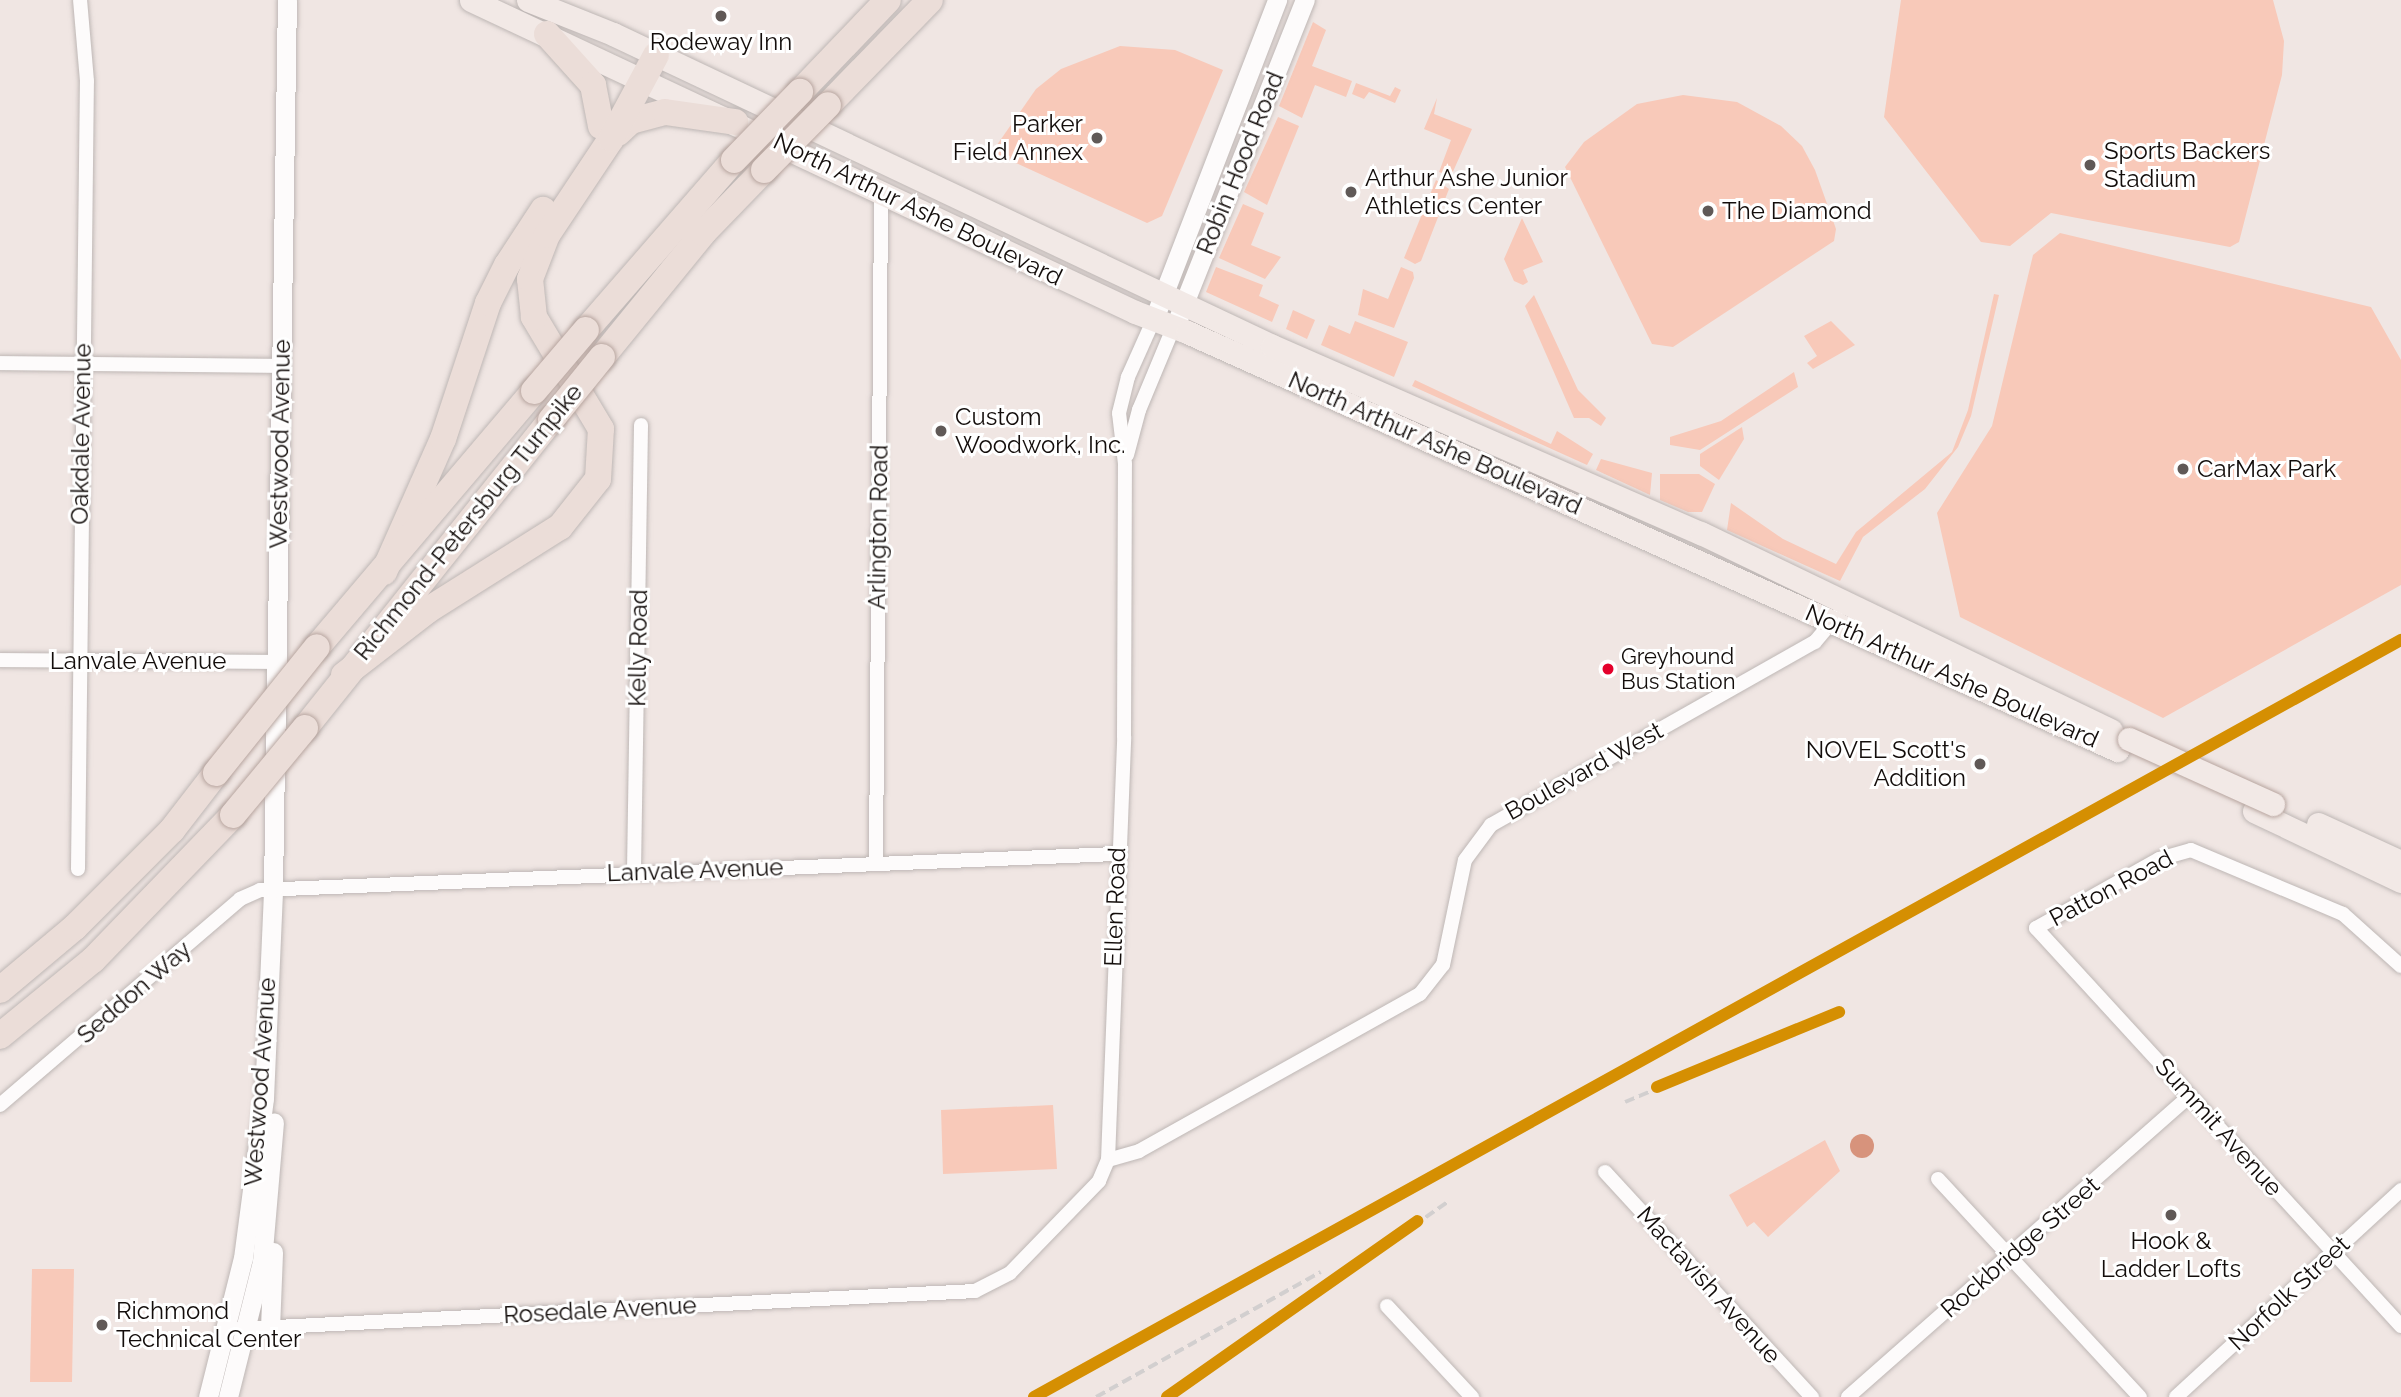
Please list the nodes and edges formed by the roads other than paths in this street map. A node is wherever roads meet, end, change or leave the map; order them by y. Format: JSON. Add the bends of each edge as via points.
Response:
{"nodes":[{"id":1,"x":80,"y":0,"type":"edge"},
{"id":2,"x":287,"y":0,"type":"edge"},
{"id":3,"x":471,"y":0,"type":"edge"},
{"id":4,"x":528,"y":0,"type":"edge"},
{"id":5,"x":888,"y":0,"type":"edge"},
{"id":6,"x":930,"y":0,"type":"edge"},
{"id":7,"x":1277,"y":0,"type":"edge"},
{"id":8,"x":1305,"y":0,"type":"edge"},
{"id":9,"x":547,"y":34,"type":"junction"},
{"id":10,"x":652,"y":52,"type":"junction"},
{"id":11,"x":1250,"y":69,"type":"junction"},
{"id":12,"x":638,"y":77,"type":"junction"},
{"id":13,"x":735,"y":122,"type":"junction"},
{"id":14,"x":606,"y":133,"type":"junction"},
{"id":15,"x":1245,"y":154,"type":"junction"},
{"id":16,"x":881,"y":190,"type":"junction"},
{"id":17,"x":1020,"y":226,"type":"junction"},
{"id":18,"x":1174,"y":299,"type":"junction"},
{"id":19,"x":1164,"y":323,"type":"junction"},
{"id":20,"x":0,"y":363,"type":"edge"},
{"id":21,"x":82,"y":364,"type":"junction"},
{"id":22,"x":281,"y":366,"type":"junction"},
{"id":23,"x":641,"y":425,"type":"dead end"},
{"id":24,"x":1125,"y":464,"type":"junction"},
{"id":25,"x":384,"y":572,"type":"junction"},
{"id":26,"x":1844,"y":601,"type":"junction"},
{"id":27,"x":1834,"y":623,"type":"junction"},
{"id":28,"x":0,"y":660,"type":"edge"},
{"id":29,"x":79,"y":662,"type":"junction"},
{"id":30,"x":276,"y":662,"type":"junction"},
{"id":31,"x":344,"y":675,"type":"junction"},
{"id":32,"x":2123,"y":744,"type":"junction"},
{"id":33,"x":2263,"y":807,"type":"junction"},
{"id":34,"x":1117,"y":854,"type":"junction"},
{"id":35,"x":2401,"y":862,"type":"edge"},
{"id":36,"x":876,"y":864,"type":"junction"},
{"id":37,"x":78,"y":869,"type":"dead end"},
{"id":38,"x":634,"y":871,"type":"junction"},
{"id":39,"x":2401,"y":881,"type":"edge"},
{"id":40,"x":273,"y":888,"type":"junction"},
{"id":41,"x":2036,"y":928,"type":"joint"},
{"id":42,"x":2401,"y":966,"type":"edge"},
{"id":43,"x":0,"y":990,"type":"edge"},
{"id":44,"x":0,"y":1035,"type":"edge"},
{"id":45,"x":2190,"y":1095,"type":"junction"},
{"id":46,"x":0,"y":1105,"type":"edge"},
{"id":47,"x":1108,"y":1160,"type":"junction"},
{"id":48,"x":1605,"y":1172,"type":"dead end"},
{"id":49,"x":1938,"y":1179,"type":"dead end"},
{"id":50,"x":271,"y":1185,"type":"junction"},
{"id":51,"x":2401,"y":1190,"type":"edge"},
{"id":52,"x":2333,"y":1252,"type":"junction"},
{"id":53,"x":2011,"y":1258,"type":"junction"},
{"id":54,"x":975,"y":1291,"type":"joint"},
{"id":55,"x":1387,"y":1306,"type":"dead end"},
{"id":56,"x":2401,"y":1326,"type":"edge"},
{"id":57,"x":270,"y":1328,"type":"junction"},
{"id":58,"x":226,"y":1329,"type":"junction"},
{"id":59,"x":246,"y":1329,"type":"junction"},
{"id":60,"x":208,"y":1397,"type":"edge"},
{"id":61,"x":228,"y":1397,"type":"edge"},
{"id":62,"x":1472,"y":1397,"type":"edge"},
{"id":63,"x":1812,"y":1397,"type":"edge"},
{"id":64,"x":1848,"y":1397,"type":"edge"},
{"id":65,"x":2140,"y":1397,"type":"edge"},
{"id":66,"x":2176,"y":1397,"type":"edge"}],
"edges":[{"from":1,"to":21,"type":"street","name":"Oakdale Avenue","via":[[87,81]]},
{"from":2,"to":22,"type":"main road","name":"Westwood Avenue"},
{"from":3,"to":9,"type":"main road","name":"North Arthur Ashe Boulevard"},
{"from":4,"to":10,"type":"main road","name":"North Arthur Ashe Boulevard"},
{"from":5,"to":25,"type":"highway","name":"Richmond-Petersburg Turnpike","bridge":true,"via":[[734,160]]},
{"from":6,"to":31,"type":"highway","name":"Richmond-Petersburg Turnpike","bridge":true,"via":[[703,233]]},
{"from":7,"to":11,"type":"main road","name":"Robin Hood Road"},
{"from":8,"to":15,"type":"main road","name":"Robin Hood Road"},
{"from":9,"to":12,"type":"main road","name":"North Arthur Ashe Boulevard"},
{"from":9,"to":14,"type":"highway","via":[[593,85]]},
{"from":10,"to":12,"type":"highway"},
{"from":10,"to":17,"type":"main road","name":"North Arthur Ashe Boulevard"},
{"from":11,"to":15,"type":"main road","via":[[1259,81],[1259,94],[1245,131]]},
{"from":11,"to":18,"type":"main road","name":"Robin Hood Road"},
{"from":12,"to":13,"type":"main road","name":"North Arthur Ashe Boulevard"},
{"from":12,"to":14,"type":"highway"},
{"from":13,"to":14,"type":"highway","via":[[650,113]]},
{"from":13,"to":16,"type":"main road","name":"North Arthur Ashe Boulevard"},
{"from":14,"to":25,"type":"highway","via":[[502,274],[443,439]]},
{"from":14,"to":31,"type":"highway","via":[[547,234],[533,266],[529,292],[534,317],[601,429],[598,479],[560,527],[428,610]]},
{"from":15,"to":18,"type":"main road","name":"Robin Hood Road"},
{"from":16,"to":17,"type":"main road","via":[[903,182],[974,213]]},
{"from":16,"to":19,"type":"main road","name":"North Arthur Ashe Boulevard"},
{"from":16,"to":36,"type":"street","name":"Arlington Road"},
{"from":17,"to":18,"type":"main road","name":"North Arthur Ashe Boulevard"},
{"from":18,"to":19,"type":"main road","name":"Robin Hood Road"},
{"from":18,"to":26,"type":"main road","name":"North Arthur Ashe Boulevard"},
{"from":19,"to":24,"type":"street","name":"Ellen Road"},
{"from":19,"to":24,"type":"street","name":"Ellen Road","via":[[1121,401],[1119,425]]},
{"from":19,"to":27,"type":"main road","name":"North Arthur Ashe Boulevard"},
{"from":20,"to":21,"type":"street"},
{"from":21,"to":22,"type":"street"},
{"from":21,"to":29,"type":"street","name":"Oakdale Avenue"},
{"from":22,"to":30,"type":"main road","name":"Westwood Avenue"},
{"from":23,"to":38,"type":"street","name":"Kelly Road"},
{"from":24,"to":34,"type":"street","name":"Ellen Road","via":[[1124,754]]},
{"from":25,"to":43,"type":"highway","name":"Richmond-Petersburg Turnpike","bridge":true,"via":[[152,849],[75,927]]},
{"from":26,"to":27,"type":"street","name":"Boulevard West"},
{"from":26,"to":32,"type":"main road","name":"North Arthur Ashe Boulevard"},
{"from":27,"to":32,"type":"main road","name":"North Arthur Ashe Boulevard"},
{"from":27,"to":47,"type":"street","name":"Boulevard West","via":[[1815,642],[1490,825],[1465,860],[1443,965],[1420,993],[1139,1151]]},
{"from":28,"to":29,"type":"street","name":"Lanvale Avenue"},
{"from":29,"to":30,"type":"street","name":"Lanvale Avenue"},
{"from":29,"to":37,"type":"street","name":"Oakdale Avenue"},
{"from":30,"to":40,"type":"main road","name":"Westwood Avenue"},
{"from":31,"to":44,"type":"highway","name":"Richmond-Petersburg Turnpike","bridge":true,"via":[[233,815],[93,960]]},
{"from":32,"to":33,"type":"main road","name":"North Arthur Ashe Boulevard"},
{"from":33,"to":35,"type":"main road","name":"North Arthur Ashe Boulevard"},
{"from":33,"to":39,"type":"main road","name":"North Arthur Ashe Boulevard"},
{"from":34,"to":36,"type":"street","name":"Lanvale Avenue"},
{"from":34,"to":47,"type":"street","name":"Ellen Road"},
{"from":36,"to":38,"type":"street","name":"Lanvale Avenue"},
{"from":38,"to":40,"type":"street","name":"Lanvale Avenue"},
{"from":40,"to":46,"type":"street","name":"Seddon Way","via":[[240,899]]},
{"from":40,"to":50,"type":"main road","name":"Westwood Avenue","via":[[279,904]]},
{"from":40,"to":58,"type":"main road","name":"Westwood Avenue","via":[[262,1131],[243,1258]]},
{"from":41,"to":42,"type":"street","name":"Patton Road","via":[[2182,850],[2211,856],[2343,914]]},
{"from":41,"to":45,"type":"street","name":"Summit Avenue"},
{"from":45,"to":52,"type":"street","name":"Summit Avenue"},
{"from":45,"to":53,"type":"street","name":"Rockbridge Street"},
{"from":47,"to":54,"type":"street","name":"Ellen Road","via":[[1099,1181],[1020,1264],[1001,1280]]},
{"from":48,"to":63,"type":"street","name":"Mactavish Avenue"},
{"from":49,"to":53,"type":"street"},
{"from":50,"to":57,"type":"main road"},
{"from":50,"to":59,"type":"main road","name":"Westwood Avenue"},
{"from":51,"to":52,"type":"street","name":"Norfolk Street"},
{"from":52,"to":56,"type":"street","name":"Summit Avenue"},
{"from":52,"to":66,"type":"street","name":"Norfolk Street"},
{"from":53,"to":64,"type":"street","name":"Rockbridge Street"},
{"from":53,"to":65,"type":"street"},
{"from":54,"to":57,"type":"street","name":"Rosedale Avenue"},
{"from":55,"to":62,"type":"street"},
{"from":57,"to":59,"type":"street","name":"Rosedale Avenue"},
{"from":58,"to":59,"type":"street","name":"Rosedale Avenue"},
{"from":58,"to":60,"type":"main road","name":"Westwood Avenue"},
{"from":59,"to":61,"type":"main road","name":"Westwood Avenue"}]}
